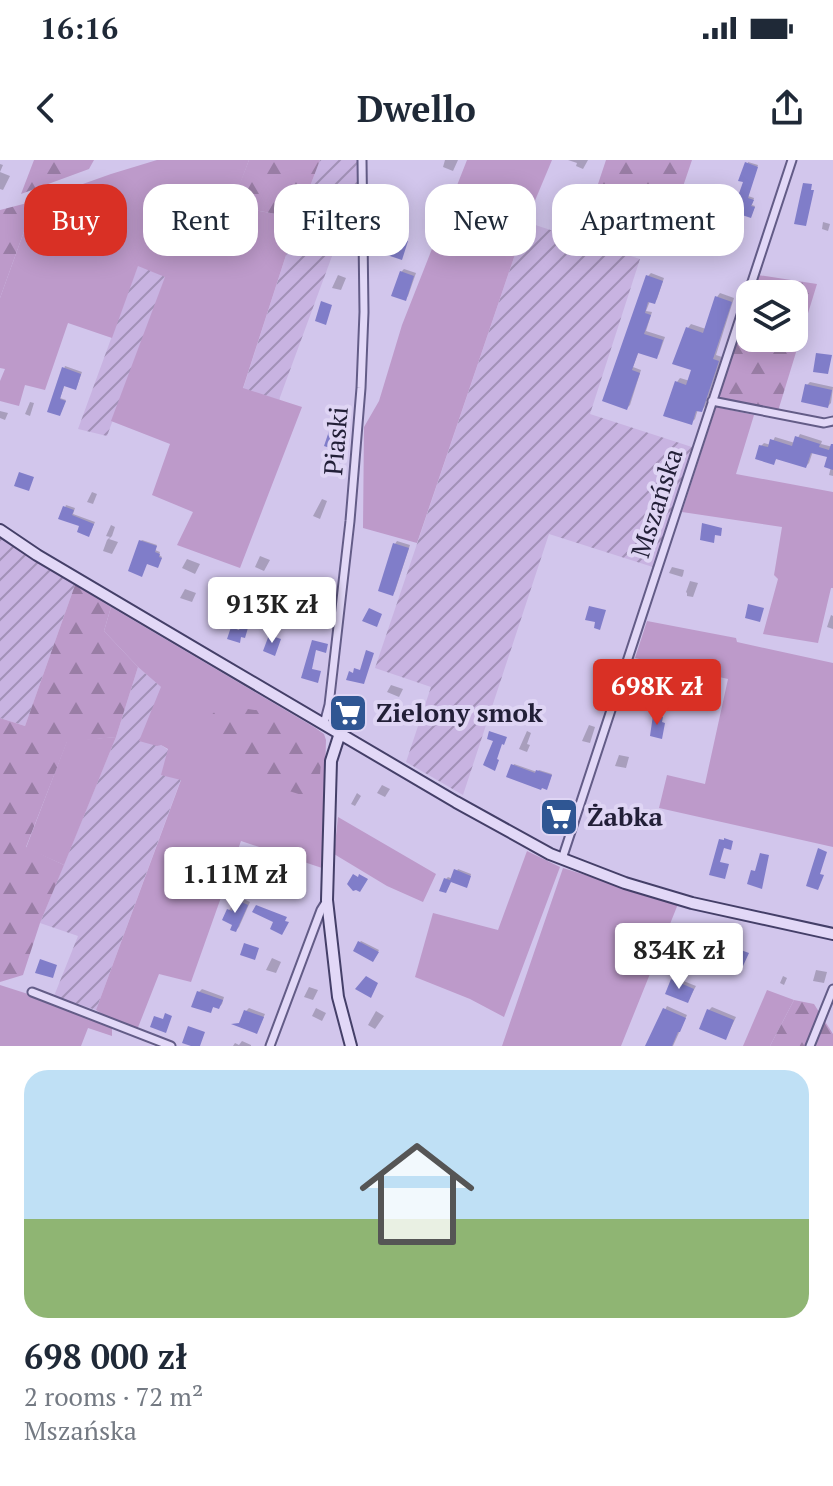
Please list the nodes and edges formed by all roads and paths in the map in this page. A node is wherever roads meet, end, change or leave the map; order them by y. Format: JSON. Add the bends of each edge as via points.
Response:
{"nodes":[{"id":1,"x":362,"y":160,"type":"edge"},
{"id":2,"x":792,"y":160,"type":"edge"},
{"id":3,"x":712,"y":401,"type":"junction"},
{"id":4,"x":833,"y":421,"type":"edge"},
{"id":5,"x":0,"y":530,"type":"edge"},
{"id":6,"x":324,"y":724,"type":"junction"},
{"id":7,"x":340,"y":733,"type":"junction"},
{"id":8,"x":562,"y":859,"type":"junction"},
{"id":9,"x":327,"y":900,"type":"junction"},
{"id":10,"x":833,"y":934,"type":"edge"},
{"id":11,"x":833,"y":989,"type":"edge"},
{"id":12,"x":32,"y":992,"type":"dead end"},
{"id":13,"x":171,"y":1046,"type":"edge"},
{"id":14,"x":270,"y":1046,"type":"edge"},
{"id":15,"x":351,"y":1046,"type":"edge"},
{"id":16,"x":810,"y":1046,"type":"edge"}],
"edges":[{"from":1,"to":6,"type":"street","name":"Piaski","via":[[361,388]]},
{"from":2,"to":3,"type":"street","name":"Mszańska"},
{"from":3,"to":4,"type":"street"},
{"from":3,"to":8,"type":"street","name":"Mszańska"},
{"from":5,"to":6,"type":"street"},
{"from":6,"to":7,"type":"street"},
{"from":7,"to":8,"type":"street"},
{"from":7,"to":9,"type":"street","via":[[331,761]]},
{"from":8,"to":10,"type":"street","via":[[692,903]]},
{"from":9,"to":14,"type":"street"},
{"from":9,"to":15,"type":"street","via":[[338,997]]},
{"from":11,"to":16,"type":"street"},
{"from":12,"to":13,"type":"street"}]}
